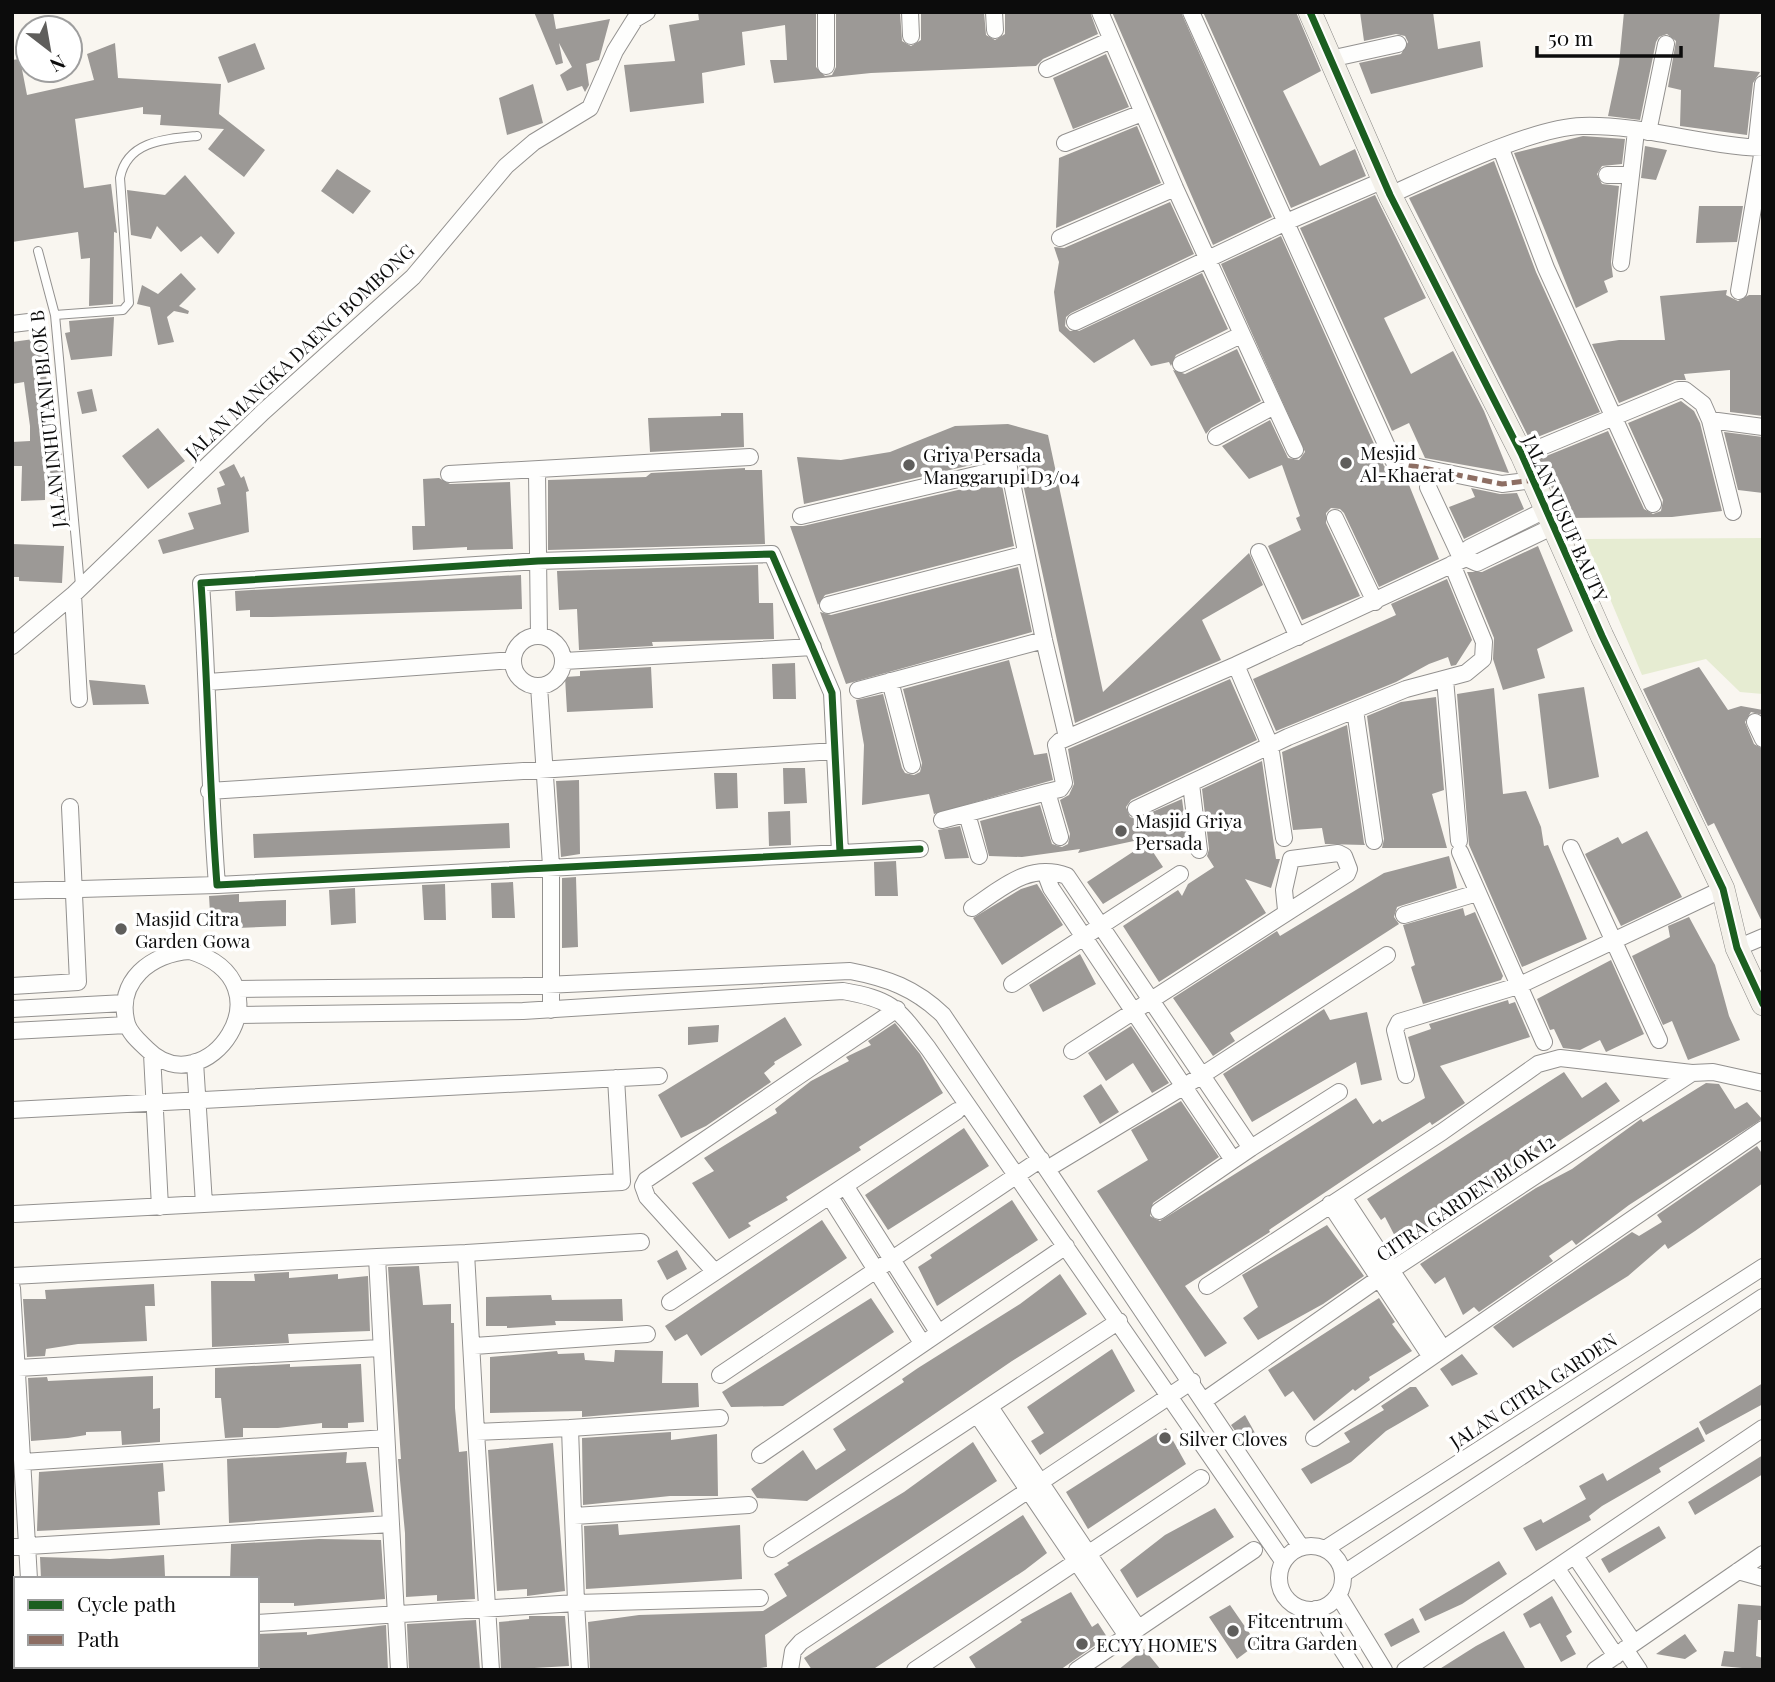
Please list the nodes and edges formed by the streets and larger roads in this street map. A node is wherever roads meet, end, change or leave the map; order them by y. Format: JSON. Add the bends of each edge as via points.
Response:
{"nodes":[{"id":1,"x":647,"y":12,"type":"edge"},
{"id":2,"x":826,"y":12,"type":"edge"},
{"id":3,"x":910,"y":12,"type":"edge"},
{"id":4,"x":994,"y":12,"type":"edge"},
{"id":5,"x":1100,"y":12,"type":"edge"},
{"id":6,"x":1191,"y":12,"type":"edge"},
{"id":7,"x":1310,"y":12,"type":"edge"},
{"id":8,"x":995,"y":30,"type":"dead end"},
{"id":9,"x":911,"y":36,"type":"dead end"},
{"id":10,"x":1111,"y":40,"type":"junction"},
{"id":11,"x":1398,"y":44,"type":"dead end"},
{"id":12,"x":1666,"y":44,"type":"dead end"},
{"id":13,"x":1330,"y":59,"type":"junction"},
{"id":14,"x":827,"y":66,"type":"dead end"},
{"id":15,"x":1047,"y":69,"type":"dead end"},
{"id":16,"x":1763,"y":84,"type":"edge"},
{"id":17,"x":1142,"y":113,"type":"junction"},
{"id":18,"x":1642,"y":131,"type":"junction"},
{"id":19,"x":1065,"y":143,"type":"dead end"},
{"id":20,"x":1761,"y":148,"type":"edge"},
{"id":21,"x":1501,"y":149,"type":"junction"},
{"id":22,"x":1607,"y":175,"type":"dead end"},
{"id":23,"x":1631,"y":175,"type":"junction"},
{"id":24,"x":1387,"y":187,"type":"junction"},
{"id":25,"x":1175,"y":188,"type":"junction"},
{"id":26,"x":1284,"y":223,"type":"junction"},
{"id":27,"x":1060,"y":238,"type":"dead end"},
{"id":28,"x":1209,"y":260,"type":"junction"},
{"id":29,"x":1621,"y":263,"type":"dead end"},
{"id":30,"x":1740,"y":292,"type":"dead end"},
{"id":31,"x":37,"y":321,"type":"dead end"},
{"id":32,"x":1075,"y":322,"type":"dead end"},
{"id":33,"x":12,"y":324,"type":"edge"},
{"id":34,"x":1241,"y":335,"type":"junction"},
{"id":35,"x":1181,"y":364,"type":"dead end"},
{"id":36,"x":1274,"y":406,"type":"junction"},
{"id":37,"x":1614,"y":418,"type":"junction"},
{"id":38,"x":1710,"y":420,"type":"junction"},
{"id":39,"x":1763,"y":426,"type":"edge"},
{"id":40,"x":1216,"y":437,"type":"dead end"},
{"id":41,"x":1295,"y":450,"type":"dead end"},
{"id":42,"x":1522,"y":455,"type":"junction"},
{"id":43,"x":750,"y":457,"type":"dead end"},
{"id":44,"x":537,"y":471,"type":"junction"},
{"id":45,"x":449,"y":474,"type":"dead end"},
{"id":46,"x":1534,"y":480,"type":"junction"},
{"id":47,"x":1428,"y":487,"type":"dead end"},
{"id":48,"x":1653,"y":505,"type":"dead end"},
{"id":49,"x":1733,"y":512,"type":"dead end"},
{"id":50,"x":801,"y":516,"type":"dead end"},
{"id":51,"x":1335,"y":518,"type":"dead end"},
{"id":52,"x":1548,"y":518,"type":"junction"},
{"id":53,"x":1259,"y":552,"type":"dead end"},
{"id":54,"x":1026,"y":554,"type":"junction"},
{"id":55,"x":538,"y":561,"type":"junction"},
{"id":56,"x":1460,"y":561,"type":"junction"},
{"id":57,"x":76,"y":590,"type":"junction"},
{"id":58,"x":1375,"y":602,"type":"junction"},
{"id":59,"x":828,"y":605,"type":"dead end"},
{"id":60,"x":539,"y":636,"type":"junction"},
{"id":61,"x":1298,"y":637,"type":"junction"},
{"id":62,"x":1044,"y":640,"type":"junction"},
{"id":63,"x":12,"y":646,"type":"edge"},
{"id":64,"x":813,"y":647,"type":"junction"},
{"id":65,"x":513,"y":660,"type":"junction"},
{"id":66,"x":564,"y":660,"type":"junction"},
{"id":67,"x":1236,"y":665,"type":"junction"},
{"id":68,"x":1445,"y":679,"type":"junction"},
{"id":69,"x":890,"y":681,"type":"junction"},
{"id":70,"x":208,"y":682,"type":"junction"},
{"id":71,"x":539,"y":686,"type":"junction"},
{"id":72,"x":858,"y":690,"type":"dead end"},
{"id":73,"x":79,"y":699,"type":"dead end"},
{"id":74,"x":1355,"y":710,"type":"junction"},
{"id":75,"x":1755,"y":722,"type":"dead end"},
{"id":76,"x":1067,"y":737,"type":"junction"},
{"id":77,"x":1763,"y":739,"type":"edge"},
{"id":78,"x":1270,"y":745,"type":"junction"},
{"id":79,"x":835,"y":751,"type":"junction"},
{"id":80,"x":912,"y":765,"type":"dead end"},
{"id":81,"x":547,"y":770,"type":"junction"},
{"id":82,"x":1191,"y":784,"type":"junction"},
{"id":83,"x":209,"y":791,"type":"junction"},
{"id":84,"x":1048,"y":792,"type":"junction"},
{"id":85,"x":70,"y":807,"type":"dead end"},
{"id":86,"x":1136,"y":809,"type":"dead end"},
{"id":87,"x":967,"y":814,"type":"junction"},
{"id":88,"x":942,"y":820,"type":"dead end"},
{"id":89,"x":1060,"y":837,"type":"dead end"},
{"id":90,"x":1284,"y":838,"type":"dead end"},
{"id":91,"x":1374,"y":841,"type":"dead end"},
{"id":92,"x":1571,"y":848,"type":"dead end"},
{"id":93,"x":920,"y":849,"type":"dead end"},
{"id":94,"x":1199,"y":850,"type":"dead end"},
{"id":95,"x":840,"y":852,"type":"junction"},
{"id":96,"x":979,"y":856,"type":"dead end"},
{"id":97,"x":551,"y":866,"type":"junction"},
{"id":98,"x":1045,"y":872,"type":"junction"},
{"id":99,"x":1180,"y":874,"type":"dead end"},
{"id":100,"x":1067,"y":876,"type":"junction"},
{"id":101,"x":217,"y":885,"type":"junction"},
{"id":102,"x":75,"y":888,"type":"junction"},
{"id":103,"x":1051,"y":888,"type":"junction"},
{"id":104,"x":1724,"y":889,"type":"junction"},
{"id":105,"x":12,"y":891,"type":"edge"},
{"id":106,"x":1477,"y":893,"type":"junction"},
{"id":107,"x":972,"y":908,"type":"dead end"},
{"id":108,"x":1286,"y":910,"type":"dead end"},
{"id":109,"x":1404,"y":915,"type":"dead end"},
{"id":110,"x":1102,"y":926,"type":"junction"},
{"id":111,"x":1086,"y":937,"type":"junction"},
{"id":112,"x":1763,"y":937,"type":"edge"},
{"id":113,"x":1613,"y":939,"type":"junction"},
{"id":114,"x":1737,"y":948,"type":"junction"},
{"id":115,"x":1387,"y":955,"type":"dead end"},
{"id":116,"x":850,"y":971,"type":"junction"},
{"id":117,"x":1012,"y":984,"type":"dead end"},
{"id":118,"x":551,"y":985,"type":"junction"},
{"id":119,"x":12,"y":986,"type":"edge"},
{"id":120,"x":523,"y":986,"type":"junction"},
{"id":121,"x":1518,"y":986,"type":"junction"},
{"id":122,"x":237,"y":989,"type":"junction"},
{"id":123,"x":843,"y":991,"type":"junction"},
{"id":124,"x":1151,"y":1000,"type":"junction"},
{"id":125,"x":125,"y":1003,"type":"junction"},
{"id":126,"x":1763,"y":1004,"type":"edge"},
{"id":127,"x":12,"y":1009,"type":"edge"},
{"id":128,"x":897,"y":1009,"type":"junction"},
{"id":129,"x":551,"y":1010,"type":"junction"},
{"id":130,"x":1135,"y":1010,"type":"junction"},
{"id":131,"x":523,"y":1011,"type":"junction"},
{"id":132,"x":239,"y":1015,"type":"junction"},
{"id":133,"x":127,"y":1026,"type":"junction"},
{"id":134,"x":12,"y":1031,"type":"edge"},
{"id":135,"x":1658,"y":1040,"type":"dead end"},
{"id":136,"x":1544,"y":1042,"type":"dead end"},
{"id":137,"x":1072,"y":1051,"type":"dead end"},
{"id":138,"x":152,"y":1054,"type":"junction"},
{"id":139,"x":195,"y":1062,"type":"junction"},
{"id":140,"x":1692,"y":1073,"type":"junction"},
{"id":141,"x":1406,"y":1075,"type":"dead end"},
{"id":142,"x":659,"y":1076,"type":"dead end"},
{"id":143,"x":1201,"y":1076,"type":"junction"},
{"id":144,"x":616,"y":1078,"type":"junction"},
{"id":145,"x":1763,"y":1083,"type":"edge"},
{"id":146,"x":1184,"y":1086,"type":"junction"},
{"id":147,"x":1339,"y":1092,"type":"dead end"},
{"id":148,"x":197,"y":1101,"type":"junction"},
{"id":149,"x":155,"y":1103,"type":"junction"},
{"id":150,"x":12,"y":1110,"type":"edge"},
{"id":151,"x":957,"y":1111,"type":"dead end"},
{"id":152,"x":1763,"y":1129,"type":"edge"},
{"id":153,"x":1251,"y":1147,"type":"junction"},
{"id":154,"x":1233,"y":1160,"type":"junction"},
{"id":155,"x":1044,"y":1164,"type":"junction"},
{"id":156,"x":1016,"y":1176,"type":"junction"},
{"id":157,"x":846,"y":1187,"type":"junction"},
{"id":158,"x":830,"y":1197,"type":"junction"},
{"id":159,"x":1337,"y":1201,"type":"junction"},
{"id":160,"x":204,"y":1204,"type":"junction"},
{"id":161,"x":160,"y":1207,"type":"junction"},
{"id":162,"x":1159,"y":1211,"type":"dead end"},
{"id":163,"x":15,"y":1214,"type":"dead end"},
{"id":164,"x":641,"y":1242,"type":"dead end"},
{"id":165,"x":1066,"y":1246,"type":"junction"},
{"id":166,"x":466,"y":1252,"type":"junction"},
{"id":167,"x":377,"y":1257,"type":"junction"},
{"id":168,"x":892,"y":1260,"type":"junction"},
{"id":169,"x":1763,"y":1267,"type":"edge"},
{"id":170,"x":877,"y":1270,"type":"junction"},
{"id":171,"x":715,"y":1272,"type":"junction"},
{"id":172,"x":1385,"y":1275,"type":"junction"},
{"id":173,"x":12,"y":1276,"type":"edge"},
{"id":174,"x":1207,"y":1286,"type":"dead end"},
{"id":175,"x":12,"y":1288,"type":"edge"},
{"id":176,"x":1763,"y":1297,"type":"edge"},
{"id":177,"x":670,"y":1302,"type":"dead end"},
{"id":178,"x":1119,"y":1321,"type":"junction"},
{"id":179,"x":938,"y":1332,"type":"junction"},
{"id":180,"x":647,"y":1334,"type":"dead end"},
{"id":181,"x":922,"y":1343,"type":"junction"},
{"id":182,"x":474,"y":1346,"type":"junction"},
{"id":183,"x":380,"y":1348,"type":"junction"},
{"id":184,"x":1437,"y":1353,"type":"junction"},
{"id":185,"x":18,"y":1368,"type":"junction"},
{"id":186,"x":720,"y":1375,"type":"dead end"},
{"id":187,"x":1192,"y":1381,"type":"junction"},
{"id":188,"x":1170,"y":1397,"type":"junction"},
{"id":189,"x":1205,"y":1400,"type":"junction"},
{"id":190,"x":984,"y":1412,"type":"junction"},
{"id":191,"x":720,"y":1418,"type":"dead end"},
{"id":192,"x":569,"y":1428,"type":"junction"},
{"id":193,"x":1763,"y":1428,"type":"edge"},
{"id":194,"x":476,"y":1432,"type":"junction"},
{"id":195,"x":386,"y":1438,"type":"junction"},
{"id":196,"x":1314,"y":1438,"type":"dead end"},
{"id":197,"x":760,"y":1455,"type":"dead end"},
{"id":198,"x":23,"y":1462,"type":"junction"},
{"id":199,"x":1201,"y":1478,"type":"dead end"},
{"id":200,"x":1035,"y":1487,"type":"junction"},
{"id":201,"x":749,"y":1505,"type":"dead end"},
{"id":202,"x":574,"y":1516,"type":"junction"},
{"id":203,"x":391,"y":1524,"type":"junction"},
{"id":204,"x":20,"y":1547,"type":"edge"},
{"id":205,"x":1301,"y":1547,"type":"junction"},
{"id":206,"x":772,"y":1549,"type":"dead end"},
{"id":207,"x":1325,"y":1549,"type":"junction"},
{"id":208,"x":1254,"y":1550,"type":"dead end"},
{"id":209,"x":1763,"y":1554,"type":"edge"},
{"id":210,"x":1575,"y":1556,"type":"junction"},
{"id":211,"x":1083,"y":1558,"type":"junction"},
{"id":212,"x":1283,"y":1561,"type":"junction"},
{"id":213,"x":1557,"y":1569,"type":"junction"},
{"id":214,"x":1738,"y":1571,"type":"junction"},
{"id":215,"x":1343,"y":1574,"type":"junction"},
{"id":216,"x":28,"y":1577,"type":"edge"},
{"id":217,"x":1763,"y":1578,"type":"edge"},
{"id":218,"x":1338,"y":1595,"type":"junction"},
{"id":219,"x":760,"y":1598,"type":"dead end"},
{"id":220,"x":576,"y":1603,"type":"junction"},
{"id":221,"x":1316,"y":1609,"type":"junction"},
{"id":222,"x":488,"y":1610,"type":"junction"},
{"id":223,"x":396,"y":1615,"type":"junction"},
{"id":224,"x":259,"y":1623,"type":"edge"},
{"id":225,"x":1133,"y":1632,"type":"junction"},
{"id":226,"x":1625,"y":1650,"type":"junction"},
{"id":227,"x":398,"y":1670,"type":"edge"},
{"id":228,"x":491,"y":1670,"type":"edge"},
{"id":229,"x":580,"y":1670,"type":"edge"},
{"id":230,"x":790,"y":1670,"type":"edge"},
{"id":231,"x":915,"y":1670,"type":"edge"},
{"id":232,"x":1077,"y":1670,"type":"edge"},
{"id":233,"x":1354,"y":1670,"type":"edge"},
{"id":234,"x":1384,"y":1670,"type":"edge"},
{"id":235,"x":1405,"y":1670,"type":"edge"},
{"id":236,"x":1595,"y":1670,"type":"edge"},
{"id":237,"x":1639,"y":1670,"type":"edge"}],
"edges":[{"from":1,"to":57,"type":"street","name":"JALAN MANGKA DAENG BOMBONG","via":[[635,19],[615,51],[590,108],[534,142],[506,166],[413,277]]},
{"from":2,"to":14,"type":"street"},
{"from":3,"to":9,"type":"street"},
{"from":4,"to":8,"type":"street"},
{"from":5,"to":10,"type":"street"},
{"from":6,"to":26,"type":"street"},
{"from":7,"to":13,"type":"street","name":"JALAN YUSUF BAUTY"},
{"from":10,"to":15,"type":"street"},
{"from":10,"to":17,"type":"street"},
{"from":11,"to":13,"type":"street"},
{"from":12,"to":18,"type":"street"},
{"from":13,"to":24,"type":"street","name":"JALAN YUSUF BAUTY"},
{"from":16,"to":20,"type":"street"},
{"from":17,"to":19,"type":"street"},
{"from":17,"to":25,"type":"street"},
{"from":18,"to":20,"type":"street"},
{"from":18,"to":21,"type":"street","via":[[1571,127]]},
{"from":18,"to":23,"type":"street"},
{"from":20,"to":30,"type":"street"},
{"from":21,"to":24,"type":"street"},
{"from":21,"to":37,"type":"street","via":[[1546,268]]},
{"from":22,"to":23,"type":"street"},
{"from":23,"to":29,"type":"street"},
{"from":24,"to":26,"type":"street"},
{"from":24,"to":42,"type":"street","name":"JALAN YUSUF BAUTY"},
{"from":25,"to":27,"type":"street"},
{"from":25,"to":28,"type":"street"},
{"from":26,"to":28,"type":"street"},
{"from":26,"to":46,"type":"street","via":[[1394,462],[1502,484]]},
{"from":28,"to":32,"type":"street"},
{"from":28,"to":34,"type":"street"},
{"from":31,"to":33,"type":"street"},
{"from":34,"to":35,"type":"street"},
{"from":34,"to":36,"type":"street"},
{"from":36,"to":40,"type":"street"},
{"from":36,"to":41,"type":"street"},
{"from":37,"to":38,"type":"street","via":[[1685,390],[1703,404]]},
{"from":37,"to":42,"type":"street"},
{"from":37,"to":48,"type":"street"},
{"from":38,"to":39,"type":"street"},
{"from":38,"to":49,"type":"street"},
{"from":42,"to":46,"type":"street","name":"JALAN YUSUF BAUTY"},
{"from":43,"to":44,"type":"street"},
{"from":44,"to":45,"type":"street"},
{"from":44,"to":55,"type":"street"},
{"from":46,"to":52,"type":"street","name":"JALAN YUSUF BAUTY"},
{"from":47,"to":56,"type":"street"},
{"from":50,"to":54,"type":"street","via":[[1008,462]]},
{"from":51,"to":58,"type":"street"},
{"from":52,"to":56,"type":"street","via":[[1469,548]]},
{"from":52,"to":104,"type":"street","name":"JALAN YUSUF BAUTY"},
{"from":53,"to":61,"type":"street"},
{"from":54,"to":59,"type":"street"},
{"from":54,"to":62,"type":"street"},
{"from":55,"to":60,"type":"street"},
{"from":55,"to":64,"type":"street","via":[[772,554]]},
{"from":55,"to":70,"type":"street","via":[[201,583]]},
{"from":56,"to":58,"type":"street"},
{"from":56,"to":68,"type":"street","via":[[1484,642],[1483,659],[1466,673]]},
{"from":57,"to":63,"type":"street","name":"JALAN MANGKA DAENG BOMBONG"},
{"from":57,"to":73,"type":"street"},
{"from":58,"to":61,"type":"street"},
{"from":60,"to":65,"type":"street","via":[[520,645]]},
{"from":60,"to":66,"type":"street","via":[[558,645]]},
{"from":61,"to":67,"type":"street"},
{"from":62,"to":69,"type":"street"},
{"from":62,"to":76,"type":"street"},
{"from":64,"to":66,"type":"street"},
{"from":64,"to":79,"type":"street","via":[[832,693]]},
{"from":65,"to":70,"type":"street"},
{"from":65,"to":71,"type":"street","via":[[523,682]]},
{"from":66,"to":71,"type":"street","via":[[554,681]]},
{"from":67,"to":76,"type":"street"},
{"from":67,"to":78,"type":"street"},
{"from":68,"to":74,"type":"street"},
{"from":68,"to":106,"type":"street","via":[[1459,847]]},
{"from":69,"to":72,"type":"street"},
{"from":69,"to":80,"type":"street"},
{"from":70,"to":83,"type":"street"},
{"from":71,"to":81,"type":"street"},
{"from":74,"to":78,"type":"street"},
{"from":74,"to":91,"type":"street"},
{"from":75,"to":77,"type":"street"},
{"from":76,"to":84,"type":"street","via":[[1056,745],[1063,787]]},
{"from":78,"to":82,"type":"street"},
{"from":78,"to":90,"type":"street"},
{"from":79,"to":81,"type":"street"},
{"from":79,"to":95,"type":"street"},
{"from":81,"to":83,"type":"street"},
{"from":81,"to":97,"type":"street"},
{"from":82,"to":86,"type":"street"},
{"from":82,"to":94,"type":"street"},
{"from":83,"to":101,"type":"street"},
{"from":84,"to":87,"type":"street"},
{"from":84,"to":89,"type":"street"},
{"from":85,"to":102,"type":"street"},
{"from":87,"to":88,"type":"street"},
{"from":87,"to":96,"type":"street"},
{"from":92,"to":113,"type":"street"},
{"from":93,"to":95,"type":"street"},
{"from":95,"to":97,"type":"street"},
{"from":97,"to":101,"type":"street"},
{"from":97,"to":118,"type":"street"},
{"from":98,"to":100,"type":"street"},
{"from":98,"to":103,"type":"street"},
{"from":98,"to":107,"type":"street","via":[[1025,874]]},
{"from":99,"to":110,"type":"street"},
{"from":100,"to":103,"type":"street"},
{"from":100,"to":110,"type":"street"},
{"from":101,"to":102,"type":"street"},
{"from":102,"to":105,"type":"street"},
{"from":102,"to":119,"type":"street","via":[[78,982]]},
{"from":103,"to":111,"type":"street"},
{"from":104,"to":113,"type":"street"},
{"from":104,"to":114,"type":"street","name":"JALAN YUSUF BAUTY"},
{"from":106,"to":109,"type":"street"},
{"from":106,"to":121,"type":"street"},
{"from":108,"to":124,"type":"street"},
{"from":110,"to":111,"type":"street"},
{"from":110,"to":124,"type":"street"},
{"from":111,"to":117,"type":"street"},
{"from":111,"to":130,"type":"street"},
{"from":112,"to":114,"type":"street"},
{"from":113,"to":121,"type":"street"},
{"from":113,"to":135,"type":"street"},
{"from":114,"to":126,"type":"street","name":"JALAN YUSUF BAUTY"},
{"from":115,"to":143,"type":"street"},
{"from":116,"to":118,"type":"street"},
{"from":116,"to":123,"type":"street"},
{"from":116,"to":155,"type":"street","via":[[897,982],[943,1015]]},
{"from":118,"to":120,"type":"street"},
{"from":118,"to":129,"type":"street"},
{"from":120,"to":122,"type":"street"},
{"from":120,"to":131,"type":"street"},
{"from":121,"to":136,"type":"street"},
{"from":121,"to":141,"type":"street","via":[[1399,1022],[1395,1030]]},
{"from":122,"to":125,"type":"street","via":[[225,969],[209,957],[190,951],[170,952],[137,974]]},
{"from":122,"to":132,"type":"street"},
{"from":123,"to":128,"type":"street","via":[[879,998]]},
{"from":123,"to":129,"type":"street"},
{"from":124,"to":130,"type":"street"},
{"from":124,"to":143,"type":"street"},
{"from":125,"to":127,"type":"street"},
{"from":125,"to":133,"type":"street"},
{"from":128,"to":156,"type":"street"},
{"from":128,"to":171,"type":"street","via":[[646,1180],[647,1197]]},
{"from":129,"to":131,"type":"street"},
{"from":130,"to":137,"type":"street"},
{"from":130,"to":146,"type":"street"},
{"from":131,"to":132,"type":"street"},
{"from":132,"to":139,"type":"street","via":[[231,1036],[216,1053]]},
{"from":133,"to":134,"type":"street"},
{"from":133,"to":138,"type":"street"},
{"from":138,"to":139,"type":"street","via":[[173,1062]]},
{"from":138,"to":149,"type":"street"},
{"from":139,"to":148,"type":"street"},
{"from":140,"to":145,"type":"street","via":[[1713,1072]]},
{"from":140,"to":159,"type":"street","via":[[1550,1059]]},
{"from":140,"to":172,"type":"street","name":"CITRA GARDEN BLOK I2"},
{"from":142,"to":144,"type":"street"},
{"from":143,"to":146,"type":"street"},
{"from":143,"to":153,"type":"street"},
{"from":144,"to":148,"type":"street"},
{"from":144,"to":160,"type":"street","via":[[622,1182]]},
{"from":146,"to":154,"type":"street"},
{"from":146,"to":155,"type":"street"},
{"from":147,"to":153,"type":"street"},
{"from":148,"to":149,"type":"street"},
{"from":148,"to":160,"type":"street"},
{"from":149,"to":150,"type":"street"},
{"from":149,"to":161,"type":"street"},
{"from":151,"to":157,"type":"street"},
{"from":152,"to":184,"type":"street"},
{"from":153,"to":154,"type":"street"},
{"from":154,"to":162,"type":"street"},
{"from":155,"to":156,"type":"street"},
{"from":155,"to":187,"type":"street"},
{"from":156,"to":165,"type":"street"},
{"from":156,"to":168,"type":"street"},
{"from":157,"to":158,"type":"street"},
{"from":157,"to":168,"type":"street"},
{"from":158,"to":170,"type":"street"},
{"from":158,"to":171,"type":"street"},
{"from":159,"to":172,"type":"street"},
{"from":159,"to":174,"type":"street"},
{"from":160,"to":161,"type":"street"},
{"from":161,"to":163,"type":"street"},
{"from":164,"to":166,"type":"street"},
{"from":165,"to":178,"type":"street"},
{"from":165,"to":179,"type":"street"},
{"from":166,"to":167,"type":"street"},
{"from":166,"to":182,"type":"street"},
{"from":167,"to":173,"type":"street"},
{"from":167,"to":183,"type":"street"},
{"from":168,"to":170,"type":"street"},
{"from":168,"to":179,"type":"street"},
{"from":169,"to":207,"type":"street","name":"JALAN CITRA GARDEN"},
{"from":170,"to":181,"type":"street"},
{"from":170,"to":186,"type":"street"},
{"from":171,"to":177,"type":"street"},
{"from":172,"to":184,"type":"street"},
{"from":172,"to":189,"type":"street","name":"CITRA GARDEN BLOK I2"},
{"from":175,"to":185,"type":"street"},
{"from":176,"to":215,"type":"street"},
{"from":178,"to":188,"type":"street"},
{"from":178,"to":190,"type":"street"},
{"from":179,"to":181,"type":"street"},
{"from":180,"to":182,"type":"street"},
{"from":181,"to":197,"type":"street"},
{"from":182,"to":194,"type":"street"},
{"from":183,"to":185,"type":"street"},
{"from":183,"to":195,"type":"street"},
{"from":184,"to":196,"type":"street"},
{"from":185,"to":198,"type":"street"},
{"from":187,"to":188,"type":"street"},
{"from":187,"to":189,"type":"street"},
{"from":188,"to":200,"type":"street"},
{"from":188,"to":212,"type":"street"},
{"from":189,"to":205,"type":"street"},
{"from":190,"to":200,"type":"street"},
{"from":190,"to":206,"type":"street"},
{"from":191,"to":192,"type":"street"},
{"from":192,"to":194,"type":"street"},
{"from":192,"to":202,"type":"street"},
{"from":193,"to":210,"type":"street"},
{"from":194,"to":222,"type":"street"},
{"from":195,"to":198,"type":"street"},
{"from":195,"to":203,"type":"street"},
{"from":198,"to":204,"type":"street"},
{"from":199,"to":211,"type":"street"},
{"from":200,"to":211,"type":"street"},
{"from":200,"to":230,"type":"street","via":[[801,1642],[793,1651]]},
{"from":201,"to":202,"type":"street"},
{"from":202,"to":220,"type":"street"},
{"from":203,"to":204,"type":"street"},
{"from":203,"to":223,"type":"street"},
{"from":204,"to":216,"type":"street"},
{"from":205,"to":207,"type":"street"},
{"from":205,"to":212,"type":"street"},
{"from":207,"to":215,"type":"street","via":[[1338,1561]]},
{"from":208,"to":225,"type":"street"},
{"from":209,"to":214,"type":"street"},
{"from":210,"to":213,"type":"street"},
{"from":210,"to":226,"type":"street"},
{"from":211,"to":225,"type":"street"},
{"from":211,"to":231,"type":"street"},
{"from":212,"to":221,"type":"street","via":[[1279,1577],[1284,1595],[1297,1607]]},
{"from":213,"to":226,"type":"street"},
{"from":213,"to":235,"type":"street"},
{"from":214,"to":217,"type":"street"},
{"from":214,"to":226,"type":"street"},
{"from":215,"to":218,"type":"street"},
{"from":218,"to":221,"type":"street"},
{"from":218,"to":234,"type":"street"},
{"from":219,"to":220,"type":"street"},
{"from":220,"to":222,"type":"street"},
{"from":220,"to":229,"type":"street"},
{"from":221,"to":233,"type":"street"},
{"from":222,"to":223,"type":"street"},
{"from":222,"to":228,"type":"street"},
{"from":223,"to":224,"type":"street"},
{"from":223,"to":227,"type":"street"},
{"from":225,"to":232,"type":"street"},
{"from":226,"to":236,"type":"street"},
{"from":226,"to":237,"type":"street"}]}
